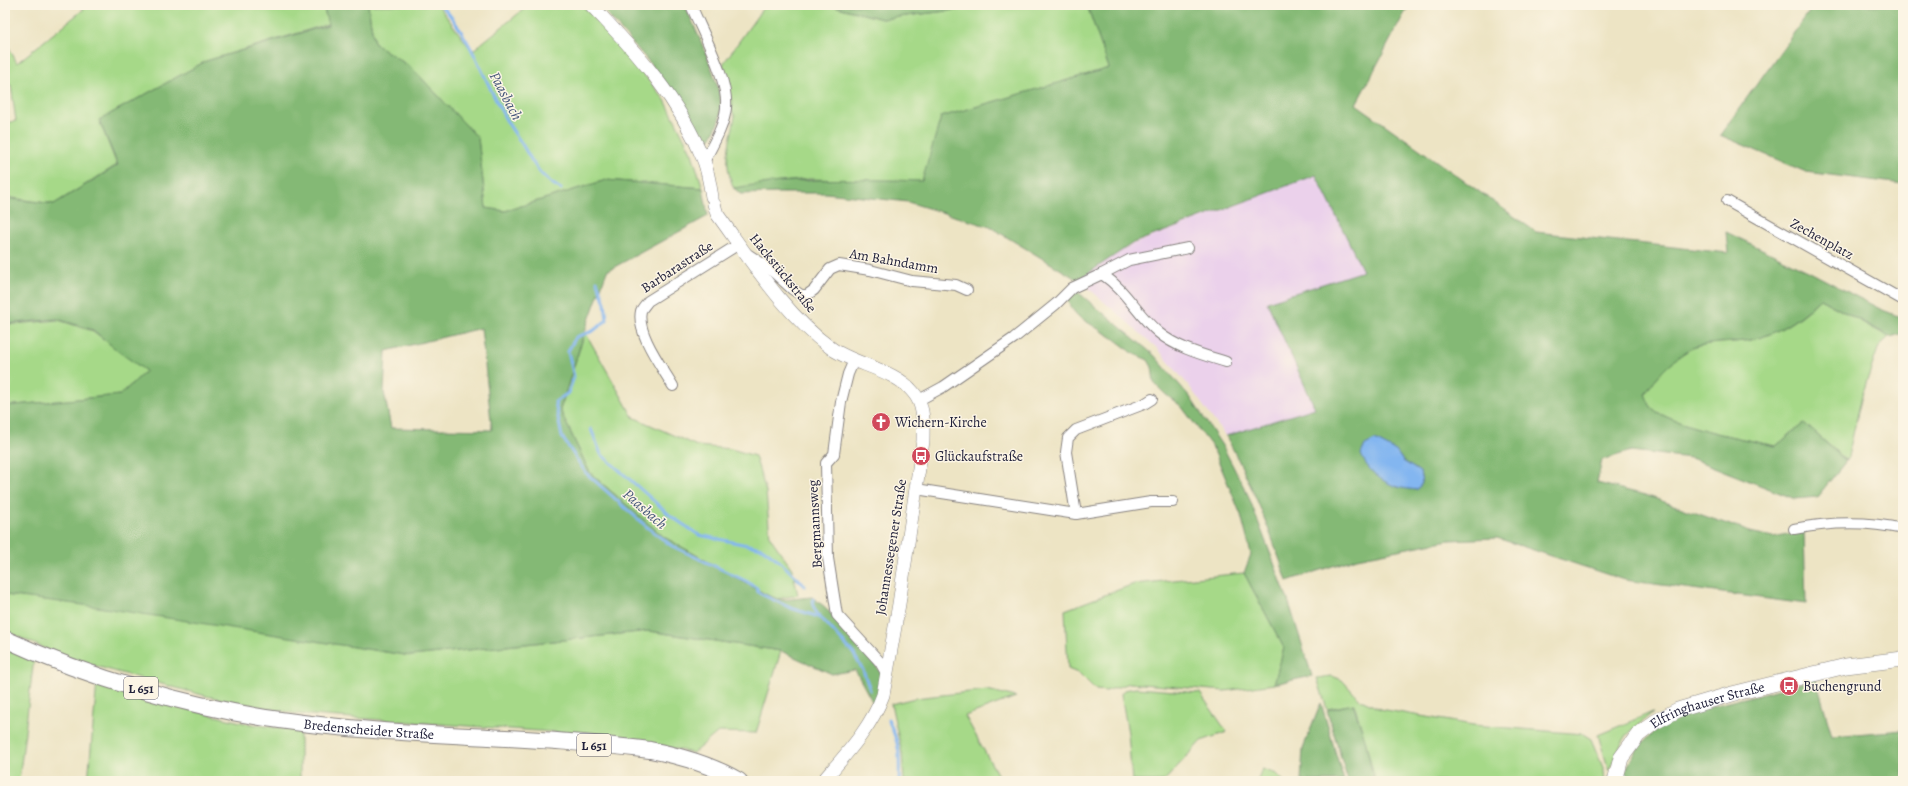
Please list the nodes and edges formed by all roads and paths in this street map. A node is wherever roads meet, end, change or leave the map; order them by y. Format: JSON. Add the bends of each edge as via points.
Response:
{"nodes":[{"id":1,"x":591,"y":5,"type":"edge"},
{"id":2,"x":691,"y":5,"type":"edge"},
{"id":3,"x":704,"y":162,"type":"junction"},
{"id":4,"x":1727,"y":201,"type":"dead end"},
{"id":5,"x":1188,"y":248,"type":"dead end"},
{"id":6,"x":742,"y":249,"type":"junction"},
{"id":7,"x":1102,"y":274,"type":"junction"},
{"id":8,"x":967,"y":290,"type":"dead end"},
{"id":9,"x":1903,"y":300,"type":"edge"},
{"id":10,"x":854,"y":360,"type":"junction"},
{"id":11,"x":1226,"y":362,"type":"dead end"},
{"id":12,"x":673,"y":386,"type":"dead end"},
{"id":13,"x":1152,"y":399,"type":"dead end"},
{"id":14,"x":919,"y":400,"type":"junction"},
{"id":15,"x":916,"y":489,"type":"junction"},
{"id":16,"x":1173,"y":502,"type":"dead end"},
{"id":17,"x":1076,"y":514,"type":"junction"},
{"id":18,"x":1794,"y":529,"type":"dead end"},
{"id":19,"x":1903,"y":529,"type":"edge"},
{"id":20,"x":5,"y":639,"type":"edge"},
{"id":21,"x":1903,"y":659,"type":"edge"},
{"id":22,"x":886,"y":673,"type":"junction"},
{"id":23,"x":739,"y":781,"type":"edge"},
{"id":24,"x":823,"y":781,"type":"edge"},
{"id":25,"x":1615,"y":781,"type":"edge"}],
"edges":[{"from":1,"to":3,"type":"street","name":"Hackstückstraße","via":[[628,44],[673,100]]},
{"from":2,"to":3,"type":"street","via":[[722,78],[725,94],[726,109],[722,124]]},
{"from":3,"to":6,"type":"street","name":"Hackstückstraße","via":[[717,214]]},
{"from":4,"to":9,"type":"street","name":"Zechenplatz"},
{"from":5,"to":7,"type":"street","via":[[1129,260]]},
{"from":6,"to":8,"type":"street","name":"Am Bahndamm","via":[[801,295],[807,295],[814,290],[830,268],[839,266],[870,270],[912,281],[956,285]]},
{"from":6,"to":10,"type":"street","name":"Hackstückstraße","via":[[798,319],[831,348]]},
{"from":6,"to":12,"type":"street","name":"Barbarastraße","via":[[648,300],[642,311],[641,324],[651,348]]},
{"from":7,"to":11,"type":"street","via":[[1125,293],[1159,333],[1182,346]]},
{"from":7,"to":14,"type":"street","via":[[1072,288],[1037,320],[998,350]]},
{"from":10,"to":14,"type":"street","name":"Hackstückstraße","via":[[901,381],[913,390]]},
{"from":10,"to":22,"type":"street","name":"Bergmannsweg","via":[[840,402],[834,454],[826,463],[828,558],[837,615],[880,662]]},
{"from":13,"to":17,"type":"street","via":[[1138,407],[1076,430],[1068,438],[1066,452]]},
{"from":14,"to":15,"type":"street","name":"Johannessegener Straße","via":[[923,418],[923,441]]},
{"from":15,"to":17,"type":"street"},
{"from":15,"to":22,"type":"street","name":"Johannessegener Straße"},
{"from":16,"to":17,"type":"street","via":[[1151,502]]},
{"from":18,"to":19,"type":"street","via":[[1813,525],[1873,524]]},
{"from":20,"to":23,"type":"main road","name":"Bredenscheider Straße","number":"L 651","via":[[104,678],[248,715],[308,724],[650,750],[710,767]]},
{"from":21,"to":25,"type":"main road","name":"Elfringhauser Straße","via":[[1846,666],[1678,710],[1655,722],[1638,735],[1621,758]]},
{"from":22,"to":24,"type":"street","name":"Johannessegener Straße","via":[[883,695],[872,719]]}]}
